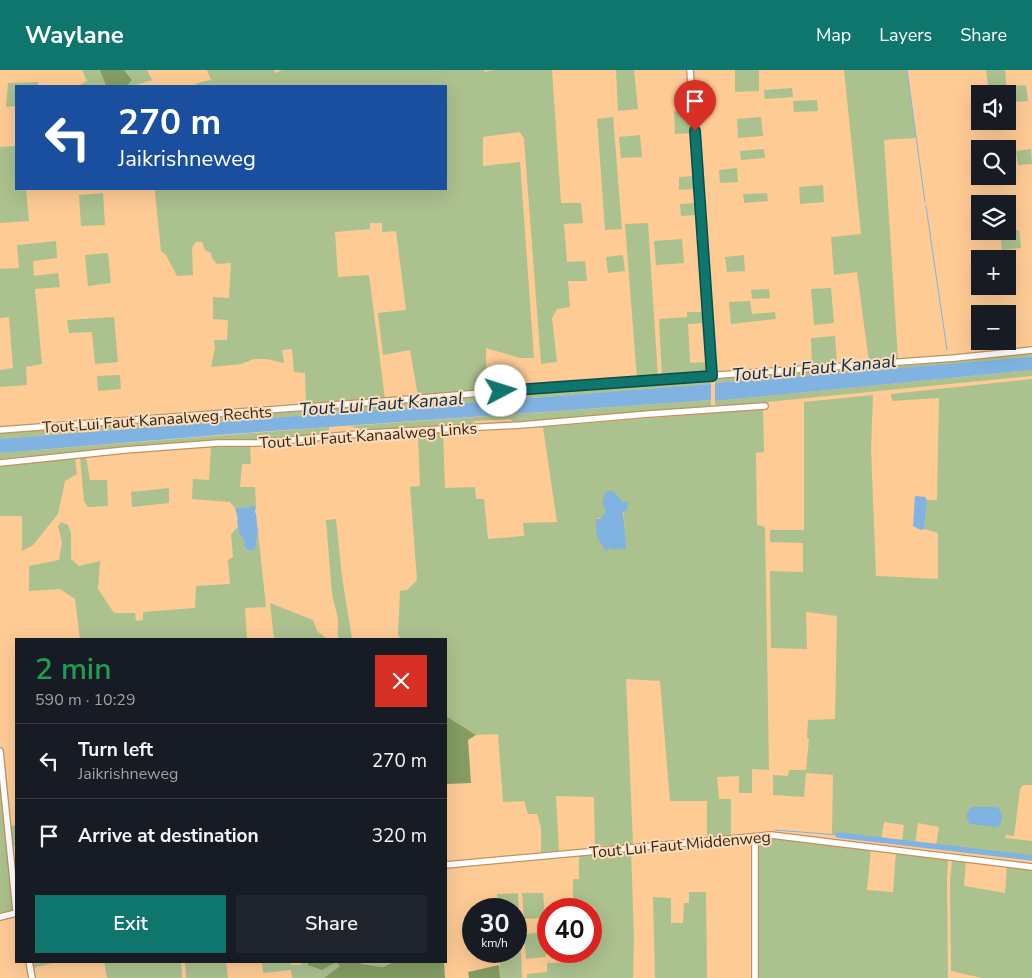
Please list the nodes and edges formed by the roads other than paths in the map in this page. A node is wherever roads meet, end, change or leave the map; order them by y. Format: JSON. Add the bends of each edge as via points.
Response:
{"nodes":[{"id":1,"x":690,"y":70,"type":"edge"},
{"id":2,"x":1032,"y":350,"type":"edge"},
{"id":3,"x":712,"y":376,"type":"junction"},
{"id":4,"x":766,"y":406,"type":"dead end"},
{"id":5,"x":0,"y":430,"type":"edge"},
{"id":6,"x":0,"y":462,"type":"edge"},
{"id":7,"x":0,"y":751,"type":"edge"},
{"id":8,"x":755,"y":837,"type":"junction"},
{"id":9,"x":447,"y":865,"type":"edge"},
{"id":10,"x":1032,"y":867,"type":"edge"},
{"id":11,"x":15,"y":902,"type":"edge"},
{"id":12,"x":15,"y":912,"type":"edge"},
{"id":13,"x":0,"y":917,"type":"edge"},
{"id":14,"x":29,"y":963,"type":"edge"},
{"id":15,"x":32,"y":978,"type":"edge"},
{"id":16,"x":755,"y":978,"type":"edge"}],
"edges":[{"from":1,"to":3,"type":"street"},
{"from":2,"to":3,"type":"street","name":"Tout Lui Faut Kanaalweg Rechts"},
{"from":3,"to":5,"type":"street","name":"Tout Lui Faut Kanaalweg Rechts"},
{"from":4,"to":6,"type":"street","name":"Tout Lui Faut Kanaalweg Links","via":[[218,443]]},
{"from":7,"to":11,"type":"street"},
{"from":8,"to":9,"type":"street","name":"Tout Lui Faut Middenweg"},
{"from":8,"to":10,"type":"street","name":"Tout Lui Faut Middenweg","via":[[771,835]]},
{"from":8,"to":16,"type":"street"},
{"from":12,"to":13,"type":"street"},
{"from":14,"to":15,"type":"street"}]}
